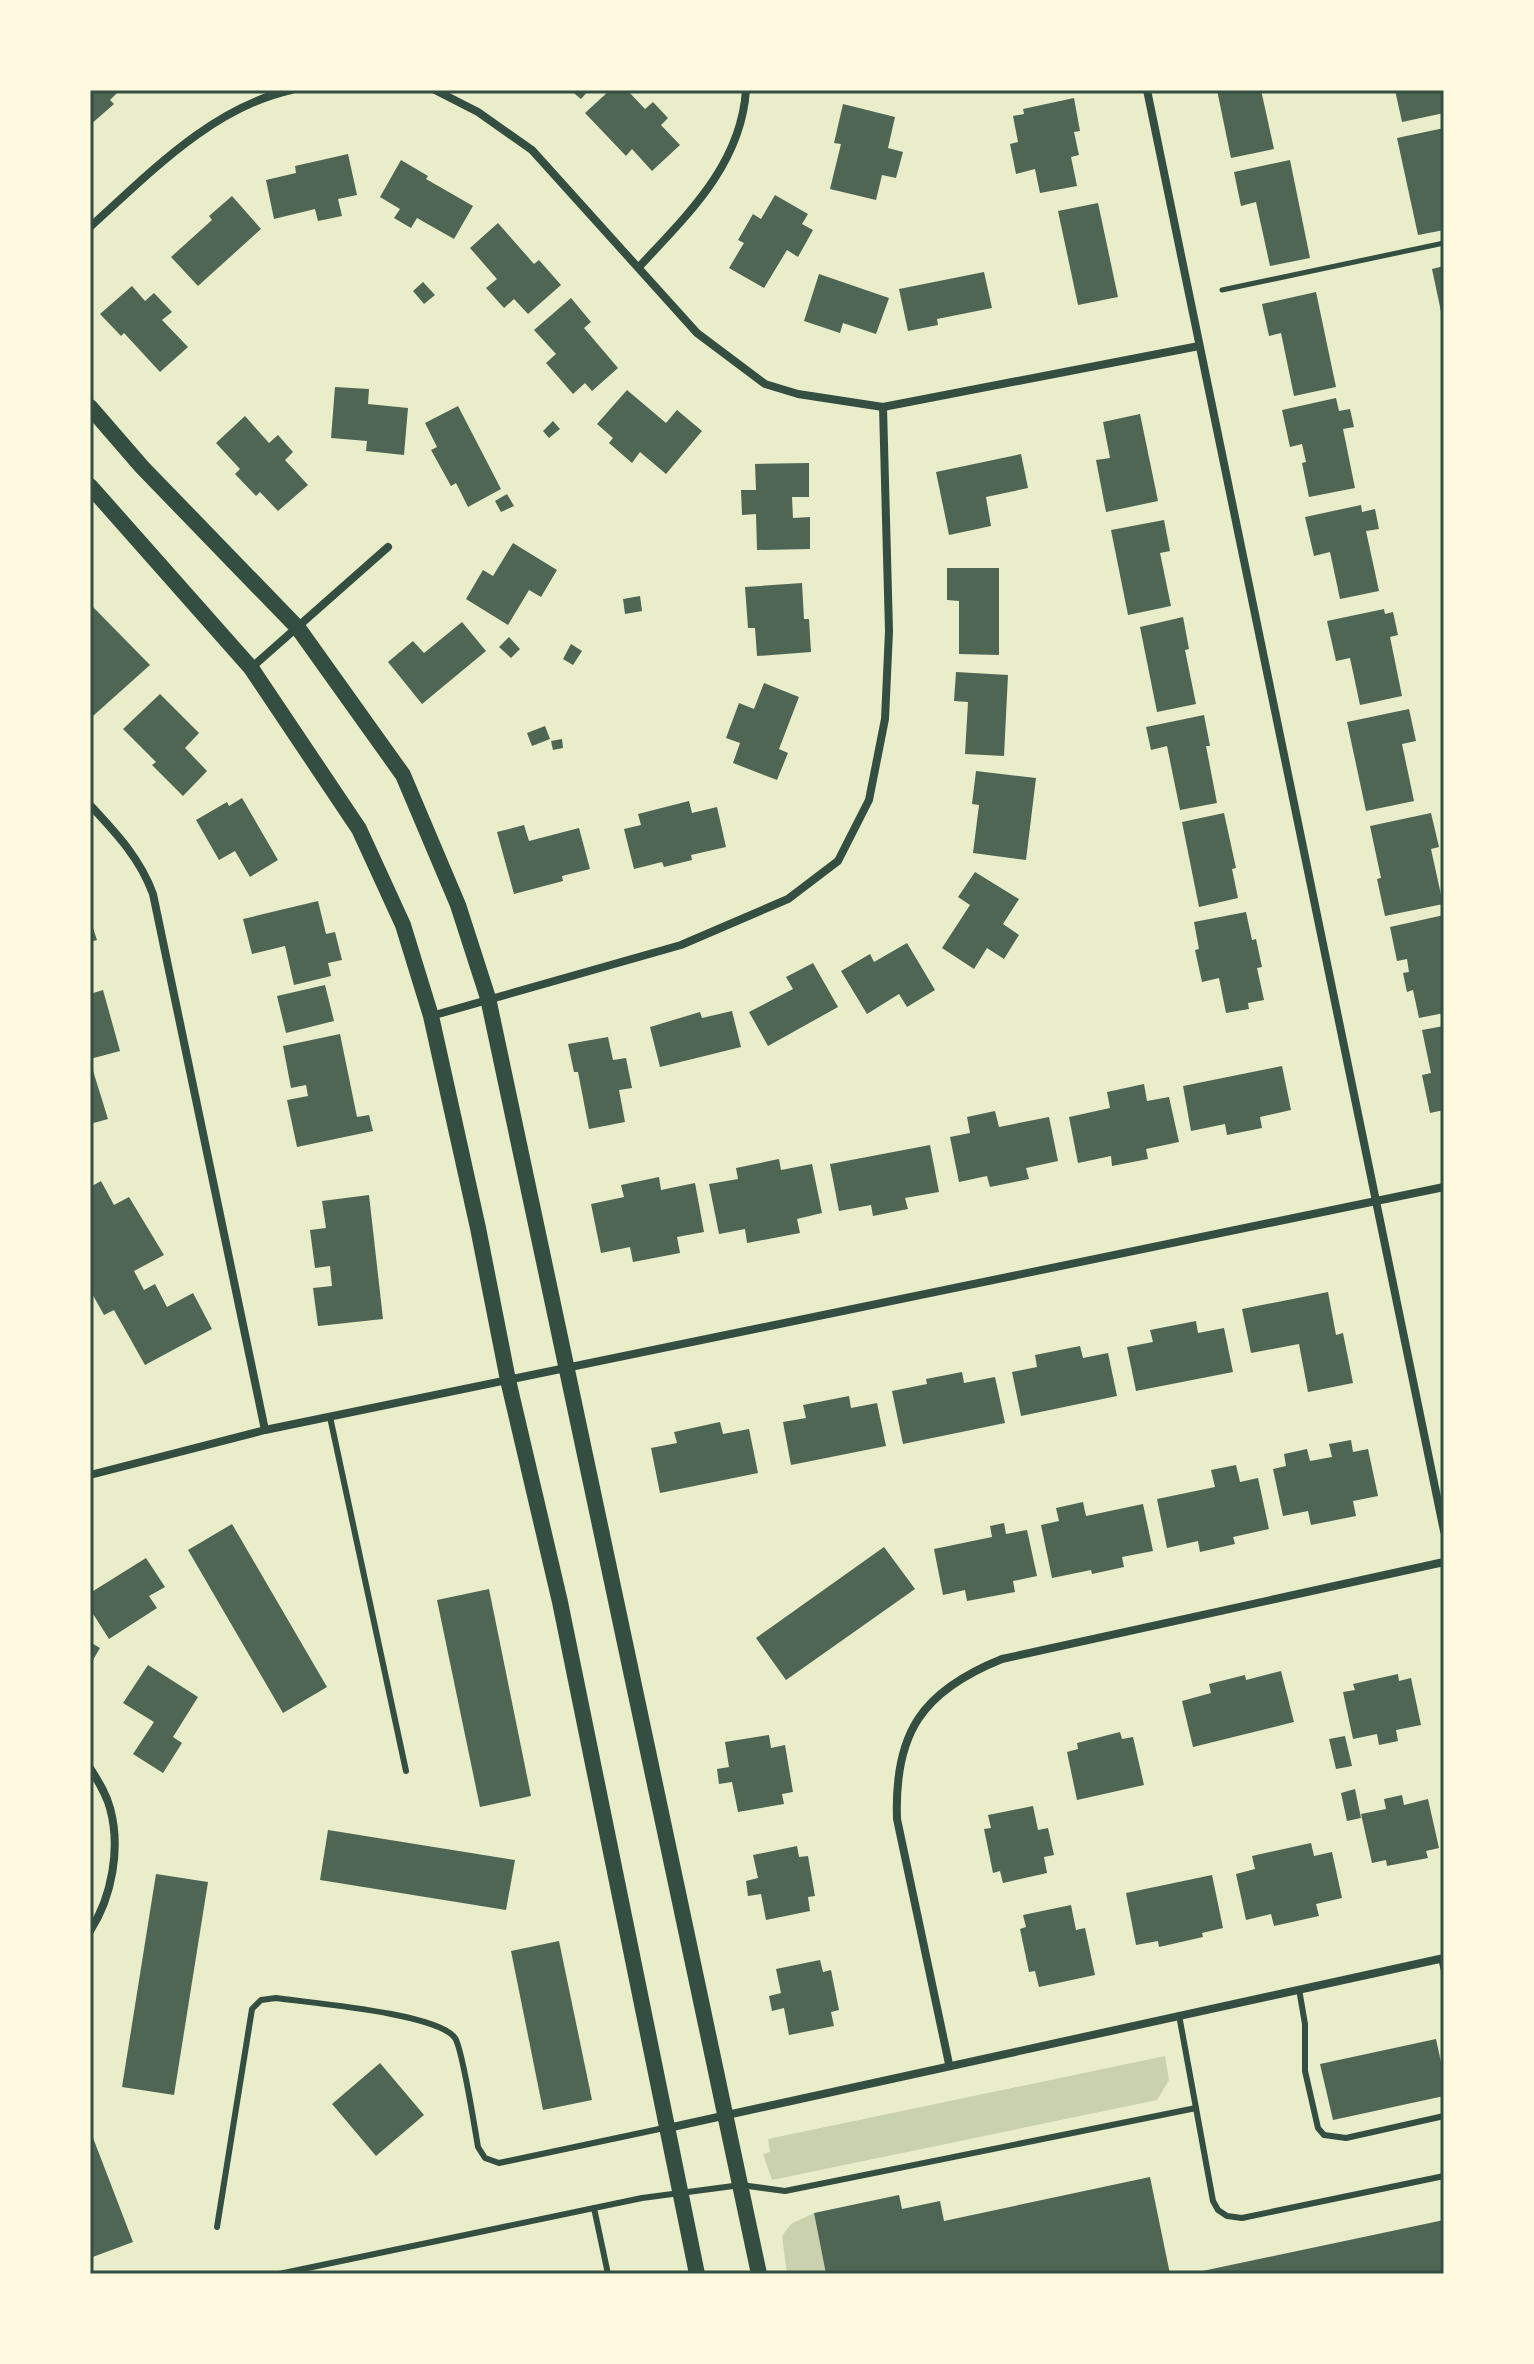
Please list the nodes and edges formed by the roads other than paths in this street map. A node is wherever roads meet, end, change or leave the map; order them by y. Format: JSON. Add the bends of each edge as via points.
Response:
{"nodes":[{"id":1,"x":291,"y":90,"type":"edge"},
{"id":2,"x":435,"y":90,"type":"edge"},
{"id":3,"x":746,"y":90,"type":"edge"},
{"id":4,"x":1147,"y":90,"type":"edge"},
{"id":5,"x":90,"y":227,"type":"edge"},
{"id":6,"x":639,"y":267,"type":"junction"},
{"id":7,"x":1199,"y":346,"type":"junction"},
{"id":8,"x":90,"y":407,"type":"edge"},
{"id":9,"x":883,"y":407,"type":"junction"},
{"id":10,"x":90,"y":486,"type":"edge"},
{"id":11,"x":388,"y":547,"type":"dead end"},
{"id":12,"x":298,"y":628,"type":"junction"},
{"id":13,"x":251,"y":668,"type":"junction"},
{"id":14,"x":90,"y":805,"type":"edge"},
{"id":15,"x":488,"y":998,"type":"junction"},
{"id":16,"x":431,"y":1016,"type":"junction"},
{"id":17,"x":1444,"y":1187,"type":"edge"},
{"id":18,"x":1377,"y":1201,"type":"junction"},
{"id":19,"x":568,"y":1368,"type":"junction"},
{"id":20,"x":508,"y":1380,"type":"junction"},
{"id":21,"x":330,"y":1417,"type":"junction"},
{"id":22,"x":265,"y":1430,"type":"junction"},
{"id":23,"x":90,"y":1475,"type":"edge"},
{"id":24,"x":1444,"y":1531,"type":"edge"},
{"id":25,"x":1444,"y":1562,"type":"edge"},
{"id":26,"x":90,"y":1768,"type":"edge"},
{"id":27,"x":406,"y":1771,"type":"dead end"},
{"id":28,"x":90,"y":1931,"type":"edge"},
{"id":29,"x":1443,"y":1958,"type":"edge"},
{"id":30,"x":1444,"y":1971,"type":"edge"},
{"id":31,"x":1299,"y":1989,"type":"junction"},
{"id":32,"x":1179,"y":2015,"type":"junction"},
{"id":33,"x":949,"y":2064,"type":"junction"},
{"id":34,"x":1196,"y":2108,"type":"junction"},
{"id":35,"x":724,"y":2114,"type":"junction"},
{"id":36,"x":1444,"y":2116,"type":"edge"},
{"id":37,"x":668,"y":2128,"type":"junction"},
{"id":38,"x":1444,"y":2176,"type":"edge"},
{"id":39,"x":741,"y":2185,"type":"junction"},
{"id":40,"x":680,"y":2195,"type":"junction"},
{"id":41,"x":594,"y":2208,"type":"junction"},
{"id":42,"x":217,"y":2227,"type":"dead end"},
{"id":43,"x":279,"y":2274,"type":"edge"},
{"id":44,"x":608,"y":2274,"type":"edge"},
{"id":45,"x":697,"y":2274,"type":"edge"},
{"id":46,"x":759,"y":2274,"type":"edge"}],
"edges":[{"from":1,"to":5,"type":"street","via":[[245,105],[209,126]]},
{"from":2,"to":6,"type":"street","via":[[532,150]]},
{"from":3,"to":6,"type":"street","via":[[739,129],[720,171],[703,198]]},
{"from":4,"to":7,"type":"street"},
{"from":6,"to":9,"type":"street","via":[[697,333],[765,384]]},
{"from":7,"to":9,"type":"street"},
{"from":7,"to":18,"type":"street"},
{"from":8,"to":12,"type":"main road"},
{"from":9,"to":15,"type":"street","via":[[889,631],[885,719],[869,800],[838,861],[788,899],[681,945]]},
{"from":10,"to":13,"type":"main road"},
{"from":11,"to":12,"type":"street"},
{"from":12,"to":13,"type":"street"},
{"from":12,"to":15,"type":"main road","via":[[403,775],[458,905]]},
{"from":13,"to":16,"type":"main road","via":[[359,829],[403,925]]},
{"from":14,"to":22,"type":"street","via":[[126,844],[153,894]]},
{"from":15,"to":16,"type":"street"},
{"from":15,"to":19,"type":"main road"},
{"from":16,"to":20,"type":"main road"},
{"from":17,"to":18,"type":"street"},
{"from":18,"to":19,"type":"street"},
{"from":18,"to":24,"type":"street"},
{"from":19,"to":20,"type":"street"},
{"from":19,"to":35,"type":"main road"},
{"from":20,"to":21,"type":"street"},
{"from":20,"to":37,"type":"main road","via":[[560,1602]]},
{"from":21,"to":22,"type":"street"},
{"from":21,"to":27,"type":"lane"},
{"from":22,"to":23,"type":"street"},
{"from":25,"to":33,"type":"street","via":[[1002,1659],[970,1672],[929,1704],[905,1743],[896,1788],[897,1819]]},
{"from":26,"to":28,"type":"street","via":[[111,1808],[115,1854],[107,1899]]},
{"from":29,"to":30,"type":"lane"},
{"from":29,"to":31,"type":"street"},
{"from":31,"to":32,"type":"street"},
{"from":31,"to":36,"type":"lane","via":[[1305,2071],[1324,2135],[1346,2138]]},
{"from":32,"to":33,"type":"street"},
{"from":32,"to":34,"type":"lane"},
{"from":33,"to":35,"type":"street"},
{"from":34,"to":38,"type":"lane","via":[[1213,2201],[1227,2216],[1259,2216]]},
{"from":34,"to":39,"type":"lane","via":[[785,2191]]},
{"from":35,"to":37,"type":"street"},
{"from":35,"to":39,"type":"main road"},
{"from":37,"to":40,"type":"main road"},
{"from":37,"to":42,"type":"lane","via":[[499,2163],[485,2158],[478,2147],[455,2038],[437,2024],[276,1998],[261,2000],[252,2009]]},
{"from":39,"to":40,"type":"lane"},
{"from":39,"to":46,"type":"main road"},
{"from":40,"to":41,"type":"lane"},
{"from":40,"to":45,"type":"main road"},
{"from":41,"to":43,"type":"lane"},
{"from":41,"to":44,"type":"lane"}]}
